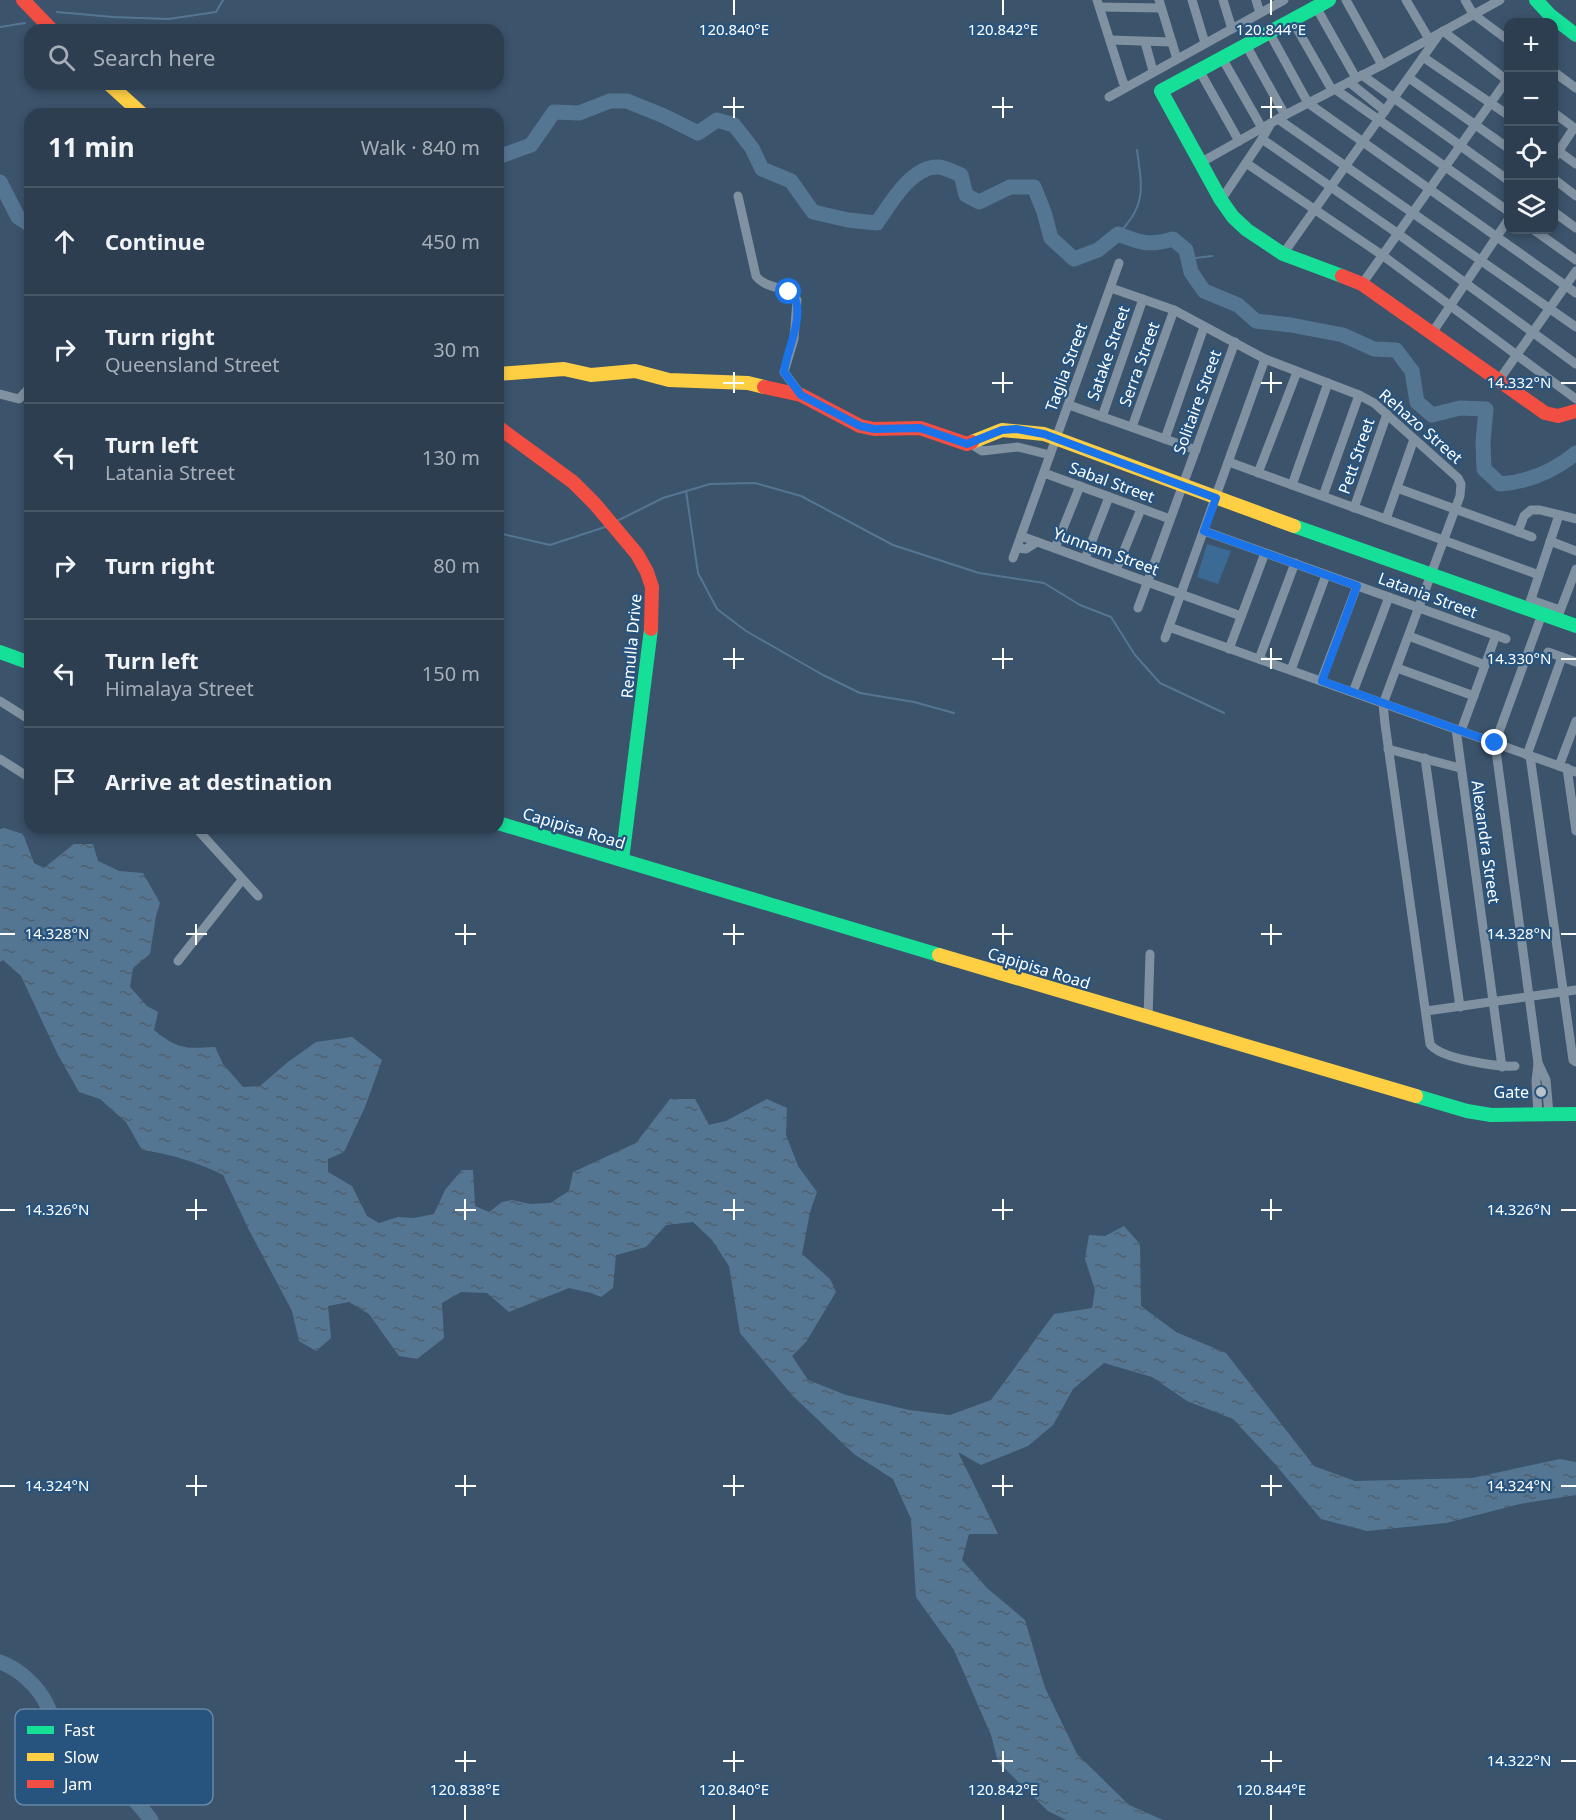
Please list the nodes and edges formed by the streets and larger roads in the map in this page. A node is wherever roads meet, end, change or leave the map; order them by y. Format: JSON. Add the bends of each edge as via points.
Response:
{"nodes":[{"id":1,"x":23,"y":0,"type":"edge"},
{"id":2,"x":1192,"y":0,"type":"edge"},
{"id":3,"x":1223,"y":0,"type":"edge"},
{"id":4,"x":1256,"y":0,"type":"edge"},
{"id":5,"x":1284,"y":0,"type":"edge"},
{"id":6,"x":1346,"y":0,"type":"edge"},
{"id":7,"x":1406,"y":0,"type":"edge"},
{"id":8,"x":1465,"y":0,"type":"edge"},
{"id":9,"x":1500,"y":0,"type":"edge"},
{"id":10,"x":1536,"y":0,"type":"edge"},
{"id":11,"x":1099,"y":3,"type":"edge"},
{"id":12,"x":1322,"y":3,"type":"edge"},
{"id":13,"x":1160,"y":4,"type":"edge"},
{"id":14,"x":1260,"y":13,"type":"junction"},
{"id":15,"x":1473,"y":14,"type":"junction"},
{"id":16,"x":1292,"y":20,"type":"junction"},
{"id":17,"x":46,"y":24,"type":"edge"},
{"id":18,"x":1232,"y":29,"type":"junction"},
{"id":19,"x":1269,"y":32,"type":"junction"},
{"id":20,"x":1441,"y":32,"type":"junction"},
{"id":21,"x":1576,"y":35,"type":"edge"},
{"id":22,"x":1504,"y":36,"type":"edge"},
{"id":23,"x":1429,"y":39,"type":"junction"},
{"id":24,"x":1110,"y":40,"type":"junction"},
{"id":25,"x":1145,"y":42,"type":"junction"},
{"id":26,"x":1172,"y":42,"type":"junction"},
{"id":27,"x":1205,"y":43,"type":"junction"},
{"id":28,"x":1246,"y":45,"type":"junction"},
{"id":29,"x":1424,"y":57,"type":"junction"},
{"id":30,"x":1222,"y":58,"type":"junction"},
{"id":31,"x":1177,"y":59,"type":"junction"},
{"id":32,"x":1382,"y":65,"type":"junction"},
{"id":33,"x":1199,"y":70,"type":"junction"},
{"id":34,"x":1154,"y":71,"type":"junction"},
{"id":35,"x":1558,"y":75,"type":"edge"},
{"id":36,"x":1504,"y":77,"type":"edge"},
{"id":37,"x":1356,"y":78,"type":"junction"},
{"id":38,"x":1409,"y":78,"type":"junction"},
{"id":39,"x":1504,"y":85,"type":"edge"},
{"id":40,"x":1126,"y":86,"type":"junction"},
{"id":41,"x":1576,"y":88,"type":"edge"},
{"id":42,"x":1334,"y":89,"type":"junction"},
{"id":43,"x":116,"y":90,"type":"edge"},
{"id":44,"x":1109,"y":97,"type":"dead end"},
{"id":45,"x":1393,"y":99,"type":"junction"},
{"id":46,"x":1491,"y":102,"type":"junction"},
{"id":47,"x":1308,"y":103,"type":"junction"},
{"id":48,"x":135,"y":108,"type":"edge"},
{"id":49,"x":1385,"y":111,"type":"junction"},
{"id":50,"x":1504,"y":111,"type":"edge"},
{"id":51,"x":1558,"y":116,"type":"edge"},
{"id":52,"x":1378,"y":120,"type":"junction"},
{"id":53,"x":1274,"y":121,"type":"junction"},
{"id":54,"x":1475,"y":124,"type":"junction"},
{"id":55,"x":1575,"y":128,"type":"edge"},
{"id":56,"x":1262,"y":139,"type":"junction"},
{"id":57,"x":1239,"y":141,"type":"junction"},
{"id":58,"x":1362,"y":142,"type":"junction"},
{"id":59,"x":1504,"y":144,"type":"edge"},
{"id":60,"x":1459,"y":146,"type":"junction"},
{"id":61,"x":1558,"y":149,"type":"edge"},
{"id":62,"x":1558,"y":155,"type":"edge"},
{"id":63,"x":1200,"y":163,"type":"junction"},
{"id":64,"x":1246,"y":163,"type":"junction"},
{"id":65,"x":1576,"y":164,"type":"edge"},
{"id":66,"x":1346,"y":165,"type":"junction"},
{"id":67,"x":1444,"y":166,"type":"junction"},
{"id":68,"x":1504,"y":177,"type":"edge"},
{"id":69,"x":1555,"y":180,"type":"edge"},
{"id":70,"x":1330,"y":187,"type":"junction"},
{"id":71,"x":1429,"y":188,"type":"junction"},
{"id":72,"x":1576,"y":195,"type":"edge"},
{"id":73,"x":738,"y":196,"type":"dead end"},
{"id":74,"x":1221,"y":200,"type":"junction"},
{"id":75,"x":1315,"y":208,"type":"junction"},
{"id":76,"x":1504,"y":208,"type":"edge"},
{"id":77,"x":1412,"y":211,"type":"junction"},
{"id":78,"x":1558,"y":215,"type":"edge"},
{"id":79,"x":1504,"y":227,"type":"edge"},
{"id":80,"x":1576,"y":228,"type":"edge"},
{"id":81,"x":1397,"y":233,"type":"junction"},
{"id":82,"x":1540,"y":234,"type":"edge"},
{"id":83,"x":1497,"y":236,"type":"junction"},
{"id":84,"x":1283,"y":254,"type":"junction"},
{"id":85,"x":1382,"y":255,"type":"junction"},
{"id":86,"x":1482,"y":260,"type":"junction"},
{"id":87,"x":1576,"y":260,"type":"edge"},
{"id":88,"x":1119,"y":263,"type":"dead end"},
{"id":89,"x":1576,"y":271,"type":"edge"},
{"id":90,"x":1465,"y":283,"type":"junction"},
{"id":91,"x":1362,"y":284,"type":"junction"},
{"id":92,"x":1566,"y":285,"type":"junction"},
{"id":93,"x":1111,"y":288,"type":"junction"},
{"id":94,"x":1576,"y":292,"type":"edge"},
{"id":95,"x":1143,"y":299,"type":"junction"},
{"id":96,"x":1450,"y":305,"type":"junction"},
{"id":97,"x":1549,"y":309,"type":"junction"},
{"id":98,"x":1174,"y":310,"type":"junction"},
{"id":99,"x":1204,"y":327,"type":"junction"},
{"id":100,"x":1576,"y":327,"type":"edge"},
{"id":101,"x":1533,"y":332,"type":"junction"},
{"id":102,"x":1432,"y":333,"type":"junction"},
{"id":103,"x":1235,"y":342,"type":"junction"},
{"id":104,"x":1518,"y":354,"type":"junction"},
{"id":105,"x":1265,"y":359,"type":"junction"},
{"id":106,"x":1576,"y":364,"type":"edge"},
{"id":107,"x":1297,"y":372,"type":"junction"},
{"id":108,"x":504,"y":374,"type":"edge"},
{"id":109,"x":1499,"y":380,"type":"junction"},
{"id":110,"x":1328,"y":383,"type":"junction"},
{"id":111,"x":0,"y":394,"type":"edge"},
{"id":112,"x":24,"y":394,"type":"edge"},
{"id":113,"x":801,"y":395,"type":"junction"},
{"id":114,"x":1359,"y":395,"type":"junction"},
{"id":115,"x":1576,"y":399,"type":"edge"},
{"id":116,"x":1069,"y":405,"type":"junction"},
{"id":117,"x":1576,"y":411,"type":"edge"},
{"id":118,"x":1387,"y":414,"type":"junction"},
{"id":119,"x":1102,"y":417,"type":"junction"},
{"id":120,"x":1132,"y":428,"type":"junction"},
{"id":121,"x":504,"y":431,"type":"edge"},
{"id":122,"x":1056,"y":439,"type":"junction"},
{"id":123,"x":1165,"y":439,"type":"junction"},
{"id":124,"x":1414,"y":439,"type":"junction"},
{"id":125,"x":971,"y":444,"type":"junction"},
{"id":126,"x":1196,"y":450,"type":"junction"},
{"id":127,"x":1050,"y":455,"type":"junction"},
{"id":128,"x":1229,"y":462,"type":"junction"},
{"id":129,"x":1044,"y":473,"type":"junction"},
{"id":130,"x":1258,"y":473,"type":"junction"},
{"id":131,"x":1292,"y":485,"type":"junction"},
{"id":132,"x":1080,"y":486,"type":"junction"},
{"id":133,"x":1182,"y":486,"type":"junction"},
{"id":134,"x":1397,"y":488,"type":"junction"},
{"id":135,"x":1323,"y":496,"type":"junction"},
{"id":136,"x":1109,"y":497,"type":"junction"},
{"id":137,"x":1216,"y":498,"type":"junction"},
{"id":138,"x":1354,"y":508,"type":"junction"},
{"id":139,"x":1141,"y":509,"type":"junction"},
{"id":140,"x":1456,"y":509,"type":"junction"},
{"id":141,"x":1559,"y":515,"type":"junction"},
{"id":142,"x":1170,"y":519,"type":"junction"},
{"id":143,"x":1386,"y":519,"type":"junction"},
{"id":144,"x":1576,"y":519,"type":"edge"},
{"id":145,"x":1204,"y":531,"type":"junction"},
{"id":146,"x":1518,"y":532,"type":"junction"},
{"id":147,"x":1021,"y":536,"type":"junction"},
{"id":148,"x":1532,"y":537,"type":"dead end"},
{"id":149,"x":1444,"y":541,"type":"junction"},
{"id":150,"x":1037,"y":542,"type":"junction"},
{"id":151,"x":1550,"y":542,"type":"junction"},
{"id":152,"x":1017,"y":548,"type":"junction"},
{"id":153,"x":1055,"y":548,"type":"junction"},
{"id":154,"x":1576,"y":551,"type":"edge"},
{"id":155,"x":1265,"y":553,"type":"junction"},
{"id":156,"x":1013,"y":558,"type":"dead end"},
{"id":157,"x":1085,"y":559,"type":"junction"},
{"id":158,"x":1295,"y":564,"type":"junction"},
{"id":159,"x":1576,"y":569,"type":"edge"},
{"id":160,"x":1116,"y":570,"type":"junction"},
{"id":161,"x":1326,"y":574,"type":"junction"},
{"id":162,"x":1433,"y":574,"type":"junction"},
{"id":163,"x":1539,"y":575,"type":"junction"},
{"id":164,"x":1148,"y":581,"type":"junction"},
{"id":165,"x":1357,"y":586,"type":"junction"},
{"id":166,"x":1573,"y":587,"type":"edge"},
{"id":167,"x":1181,"y":594,"type":"junction"},
{"id":168,"x":1389,"y":597,"type":"junction"},
{"id":169,"x":1529,"y":604,"type":"junction"},
{"id":170,"x":1138,"y":608,"type":"dead end"},
{"id":171,"x":1420,"y":608,"type":"junction"},
{"id":172,"x":1542,"y":614,"type":"junction"},
{"id":173,"x":1558,"y":615,"type":"junction"},
{"id":174,"x":1241,"y":616,"type":"junction"},
{"id":175,"x":1576,"y":626,"type":"edge"},
{"id":176,"x":1169,"y":627,"type":"junction"},
{"id":177,"x":1496,"y":635,"type":"junction"},
{"id":178,"x":1409,"y":636,"type":"junction"},
{"id":179,"x":1165,"y":638,"type":"dead end"},
{"id":180,"x":1506,"y":639,"type":"dead end"},
{"id":181,"x":1229,"y":649,"type":"junction"},
{"id":182,"x":0,"y":652,"type":"edge"},
{"id":183,"x":1548,"y":652,"type":"dead end"},
{"id":184,"x":1562,"y":657,"type":"junction"},
{"id":185,"x":1259,"y":659,"type":"junction"},
{"id":186,"x":24,"y":661,"type":"edge"},
{"id":187,"x":1576,"y":663,"type":"edge"},
{"id":188,"x":1485,"y":665,"type":"junction"},
{"id":189,"x":1397,"y":668,"type":"junction"},
{"id":190,"x":1292,"y":670,"type":"junction"},
{"id":191,"x":1322,"y":681,"type":"junction"},
{"id":192,"x":1353,"y":693,"type":"junction"},
{"id":193,"x":1474,"y":696,"type":"junction"},
{"id":194,"x":0,"y":701,"type":"edge"},
{"id":195,"x":1383,"y":704,"type":"junction"},
{"id":196,"x":24,"y":716,"type":"edge"},
{"id":197,"x":1576,"y":721,"type":"edge"},
{"id":198,"x":1459,"y":730,"type":"junction"},
{"id":199,"x":1495,"y":743,"type":"junction"},
{"id":200,"x":1388,"y":749,"type":"junction"},
{"id":201,"x":1529,"y":755,"type":"junction"},
{"id":202,"x":1425,"y":758,"type":"junction"},
{"id":203,"x":0,"y":759,"type":"edge"},
{"id":204,"x":1460,"y":768,"type":"junction"},
{"id":205,"x":1567,"y":769,"type":"edge"},
{"id":206,"x":24,"y":774,"type":"edge"},
{"id":207,"x":504,"y":825,"type":"edge"},
{"id":208,"x":1576,"y":831,"type":"edge"},
{"id":209,"x":201,"y":834,"type":"edge"},
{"id":210,"x":622,"y":860,"type":"junction"},
{"id":211,"x":242,"y":880,"type":"junction"},
{"id":212,"x":258,"y":896,"type":"dead end"},
{"id":213,"x":1150,"y":954,"type":"dead end"},
{"id":214,"x":178,"y":961,"type":"dead end"},
{"id":215,"x":1576,"y":990,"type":"edge"},
{"id":216,"x":1563,"y":992,"type":"junction"},
{"id":217,"x":1530,"y":997,"type":"junction"},
{"id":218,"x":1493,"y":1002,"type":"junction"},
{"id":219,"x":1460,"y":1007,"type":"junction"},
{"id":220,"x":1426,"y":1011,"type":"junction"},
{"id":221,"x":1148,"y":1018,"type":"junction"},
{"id":222,"x":1576,"y":1062,"type":"edge"},
{"id":223,"x":1502,"y":1066,"type":"junction"},
{"id":224,"x":1515,"y":1066,"type":"dead end"},
{"id":225,"x":1544,"y":1114,"type":"junction"},
{"id":226,"x":1576,"y":1114,"type":"edge"}],
"edges":[{"from":1,"to":17,"type":"street"},
{"from":2,"to":27,"type":"street"},
{"from":3,"to":18,"type":"street"},
{"from":4,"to":14,"type":"street"},
{"from":5,"to":14,"type":"street"},
{"from":6,"to":32,"type":"street"},
{"from":7,"to":23,"type":"street"},
{"from":8,"to":15,"type":"street"},
{"from":9,"to":15,"type":"street"},
{"from":10,"to":21,"type":"street"},
{"from":11,"to":13,"type":"street"},
{"from":11,"to":24,"type":"street"},
{"from":12,"to":16,"type":"street"},
{"from":12,"to":37,"type":"street"},
{"from":13,"to":26,"type":"street"},
{"from":14,"to":18,"type":"street"},
{"from":15,"to":20,"type":"street"},
{"from":15,"to":22,"type":"street"},
{"from":16,"to":19,"type":"street"},
{"from":16,"to":42,"type":"street"},
{"from":18,"to":27,"type":"street"},
{"from":19,"to":28,"type":"street"},
{"from":19,"to":47,"type":"street"},
{"from":20,"to":23,"type":"street"},
{"from":20,"to":29,"type":"street"},
{"from":20,"to":36,"type":"street"},
{"from":23,"to":32,"type":"street"},
{"from":24,"to":25,"type":"street"},
{"from":24,"to":40,"type":"street"},
{"from":25,"to":26,"type":"street"},
{"from":25,"to":34,"type":"street"},
{"from":26,"to":31,"type":"street"},
{"from":27,"to":31,"type":"street"},
{"from":28,"to":30,"type":"street"},
{"from":28,"to":53,"type":"street"},
{"from":29,"to":38,"type":"street"},
{"from":29,"to":46,"type":"street"},
{"from":30,"to":33,"type":"street"},
{"from":30,"to":53,"type":"street"},
{"from":31,"to":34,"type":"street"},
{"from":32,"to":37,"type":"street"},
{"from":33,"to":57,"type":"street"},
{"from":33,"to":63,"type":"street","via":[[1161,91]]},
{"from":34,"to":40,"type":"street"},
{"from":35,"to":41,"type":"street"},
{"from":37,"to":42,"type":"street"},
{"from":37,"to":45,"type":"street"},
{"from":37,"to":49,"type":"street"},
{"from":38,"to":45,"type":"street"},
{"from":38,"to":54,"type":"street"},
{"from":39,"to":46,"type":"street"},
{"from":40,"to":44,"type":"street"},
{"from":42,"to":47,"type":"street"},
{"from":42,"to":52,"type":"street"},
{"from":43,"to":48,"type":"street"},
{"from":45,"to":49,"type":"street"},
{"from":45,"to":60,"type":"street"},
{"from":46,"to":50,"type":"street"},
{"from":46,"to":54,"type":"street"},
{"from":47,"to":53,"type":"street"},
{"from":47,"to":58,"type":"street"},
{"from":49,"to":52,"type":"street"},
{"from":51,"to":55,"type":"street"},
{"from":52,"to":58,"type":"street"},
{"from":52,"to":67,"type":"street"},
{"from":53,"to":56,"type":"street"},
{"from":53,"to":57,"type":"street"},
{"from":53,"to":66,"type":"street"},
{"from":54,"to":59,"type":"street"},
{"from":54,"to":60,"type":"street"},
{"from":55,"to":61,"type":"street"},
{"from":56,"to":64,"type":"street"},
{"from":56,"to":70,"type":"street"},
{"from":57,"to":63,"type":"street"},
{"from":58,"to":66,"type":"street"},
{"from":58,"to":71,"type":"street"},
{"from":60,"to":67,"type":"street"},
{"from":60,"to":68,"type":"street"},
{"from":62,"to":65,"type":"street"},
{"from":63,"to":74,"type":"street"},
{"from":64,"to":74,"type":"street"},
{"from":64,"to":75,"type":"street"},
{"from":66,"to":70,"type":"street"},
{"from":66,"to":77,"type":"street"},
{"from":67,"to":71,"type":"street"},
{"from":67,"to":76,"type":"street"},
{"from":69,"to":72,"type":"street"},
{"from":70,"to":75,"type":"street"},
{"from":70,"to":81,"type":"street"},
{"from":71,"to":77,"type":"street"},
{"from":71,"to":83,"type":"street"},
{"from":73,"to":113,"type":"street","via":[[756,276],[764,284],[790,292],[796,300],[794,339],[784,372]]},
{"from":74,"to":84,"type":"street","via":[[1247,230]]},
{"from":75,"to":84,"type":"street"},
{"from":75,"to":85,"type":"street"},
{"from":77,"to":81,"type":"street"},
{"from":77,"to":86,"type":"street"},
{"from":78,"to":80,"type":"street"},
{"from":79,"to":83,"type":"street"},
{"from":81,"to":85,"type":"street"},
{"from":81,"to":90,"type":"street"},
{"from":82,"to":87,"type":"street"},
{"from":83,"to":86,"type":"street"},
{"from":83,"to":92,"type":"street"},
{"from":84,"to":91,"type":"street"},
{"from":85,"to":91,"type":"street"},
{"from":85,"to":96,"type":"street"},
{"from":86,"to":90,"type":"street"},
{"from":86,"to":97,"type":"street"},
{"from":88,"to":93,"type":"street","name":"Taglia Street"},
{"from":89,"to":92,"type":"street"},
{"from":90,"to":96,"type":"street"},
{"from":90,"to":101,"type":"street"},
{"from":91,"to":102,"type":"street"},
{"from":92,"to":94,"type":"street"},
{"from":92,"to":97,"type":"street"},
{"from":93,"to":95,"type":"street","name":"Rehazo Street"},
{"from":93,"to":116,"type":"street","name":"Taglia Street"},
{"from":95,"to":98,"type":"street","name":"Rehazo Street"},
{"from":95,"to":119,"type":"street","name":"Satake Street"},
{"from":96,"to":102,"type":"street"},
{"from":96,"to":104,"type":"street"},
{"from":97,"to":100,"type":"street"},
{"from":97,"to":101,"type":"street"},
{"from":98,"to":99,"type":"street","name":"Rehazo Street"},
{"from":98,"to":120,"type":"street","name":"Serra Street"},
{"from":99,"to":103,"type":"street","name":"Rehazo Street"},
{"from":99,"to":123,"type":"street"},
{"from":101,"to":104,"type":"street"},
{"from":101,"to":106,"type":"street"},
{"from":102,"to":109,"type":"street"},
{"from":103,"to":105,"type":"street","name":"Rehazo Street"},
{"from":103,"to":126,"type":"street","name":"Solitaire Street"},
{"from":104,"to":109,"type":"street"},
{"from":104,"to":115,"type":"street"},
{"from":105,"to":107,"type":"street","name":"Rehazo Street"},
{"from":105,"to":128,"type":"street"},
{"from":107,"to":110,"type":"street","name":"Rehazo Street"},
{"from":107,"to":130,"type":"street"},
{"from":108,"to":113,"type":"street","via":[[564,369],[591,375],[635,371],[669,380],[748,384]]},
{"from":109,"to":117,"type":"street","via":[[1551,416]]},
{"from":110,"to":114,"type":"street","name":"Rehazo Street"},
{"from":110,"to":131,"type":"street"},
{"from":111,"to":112,"type":"street","via":[[19,399]]},
{"from":113,"to":125,"type":"street","via":[[860,426],[920,428]]},
{"from":114,"to":118,"type":"street","name":"Rehazo Street"},
{"from":114,"to":135,"type":"street"},
{"from":116,"to":119,"type":"street"},
{"from":116,"to":122,"type":"street","name":"Taglia Street"},
{"from":118,"to":124,"type":"street","name":"Rehazo Street"},
{"from":118,"to":138,"type":"street","name":"Pett Street"},
{"from":119,"to":120,"type":"street"},
{"from":120,"to":123,"type":"street"},
{"from":121,"to":210,"type":"street","name":"Remulla Drive","via":[[573,482],[637,554],[651,582],[653,613]]},
{"from":122,"to":125,"type":"street","via":[[1030,431],[1002,430]]},
{"from":122,"to":127,"type":"street","name":"Taglia Street"},
{"from":122,"to":133,"type":"street"},
{"from":123,"to":126,"type":"street"},
{"from":124,"to":134,"type":"street"},
{"from":124,"to":140,"type":"street","name":"Rehazo Street","via":[[1458,478],[1461,490]]},
{"from":125,"to":127,"type":"street","via":[[982,451],[1018,447]]},
{"from":126,"to":133,"type":"street","name":"Solitaire Street"},
{"from":127,"to":129,"type":"street","name":"Taglia Street"},
{"from":128,"to":130,"type":"street"},
{"from":128,"to":137,"type":"street"},
{"from":129,"to":132,"type":"street","name":"Sabal Street"},
{"from":129,"to":147,"type":"street","name":"Taglia Street"},
{"from":130,"to":131,"type":"street"},
{"from":131,"to":135,"type":"street"},
{"from":132,"to":136,"type":"street","name":"Sabal Street"},
{"from":132,"to":153,"type":"street"},
{"from":133,"to":137,"type":"street"},
{"from":133,"to":142,"type":"street","name":"Solitaire Street"},
{"from":134,"to":140,"type":"street"},
{"from":134,"to":143,"type":"street"},
{"from":135,"to":138,"type":"street"},
{"from":136,"to":139,"type":"street","name":"Sabal Street"},
{"from":136,"to":157,"type":"street"},
{"from":137,"to":145,"type":"street"},
{"from":137,"to":162,"type":"street"},
{"from":138,"to":143,"type":"street"},
{"from":139,"to":142,"type":"street","name":"Sabal Street"},
{"from":139,"to":160,"type":"street"},
{"from":140,"to":146,"type":"street"},
{"from":140,"to":149,"type":"street","name":"Rehazo Street"},
{"from":141,"to":144,"type":"street"},
{"from":141,"to":146,"type":"street","via":[[1531,510]]},
{"from":141,"to":151,"type":"street"},
{"from":142,"to":164,"type":"street","name":"Solitaire Street"},
{"from":143,"to":149,"type":"street"},
{"from":145,"to":155,"type":"street","name":"Latania Street"},
{"from":145,"to":167,"type":"street"},
{"from":146,"to":148,"type":"street"},
{"from":147,"to":150,"type":"street","name":"Yunnam Street"},
{"from":147,"to":152,"type":"street","name":"Taglia Street"},
{"from":149,"to":162,"type":"street","name":"Rehazo Street"},
{"from":149,"to":163,"type":"street"},
{"from":150,"to":152,"type":"street","via":[[1026,549]]},
{"from":150,"to":153,"type":"street","name":"Yunnam Street"},
{"from":151,"to":154,"type":"street"},
{"from":151,"to":163,"type":"street"},
{"from":152,"to":156,"type":"street","name":"Taglia Street"},
{"from":153,"to":157,"type":"street","name":"Yunnam Street"},
{"from":155,"to":158,"type":"street","name":"Latania Street"},
{"from":155,"to":174,"type":"street"},
{"from":157,"to":160,"type":"street","name":"Yunnam Street"},
{"from":158,"to":161,"type":"street","name":"Latania Street"},
{"from":158,"to":185,"type":"street"},
{"from":159,"to":166,"type":"street"},
{"from":160,"to":164,"type":"street","name":"Yunnam Street"},
{"from":161,"to":165,"type":"street","name":"Latania Street"},
{"from":161,"to":190,"type":"street"},
{"from":162,"to":169,"type":"street"},
{"from":162,"to":171,"type":"street","name":"Rehazo Street"},
{"from":163,"to":169,"type":"street"},
{"from":164,"to":167,"type":"street","name":"Yunnam Street"},
{"from":164,"to":170,"type":"street","name":"Solitaire Street"},
{"from":165,"to":168,"type":"street","name":"Latania Street"},
{"from":165,"to":191,"type":"street"},
{"from":166,"to":173,"type":"street"},
{"from":167,"to":174,"type":"street","name":"Yunnam Street"},
{"from":167,"to":176,"type":"street"},
{"from":168,"to":171,"type":"street","name":"Latania Street"},
{"from":168,"to":192,"type":"street"},
{"from":169,"to":172,"type":"street"},
{"from":169,"to":173,"type":"street"},
{"from":171,"to":177,"type":"street","name":"Latania Street"},
{"from":171,"to":178,"type":"street","name":"Rehazo Street"},
{"from":172,"to":173,"type":"street"},
{"from":172,"to":199,"type":"street"},
{"from":173,"to":175,"type":"street"},
{"from":174,"to":181,"type":"street"},
{"from":176,"to":179,"type":"street"},
{"from":176,"to":181,"type":"street"},
{"from":177,"to":180,"type":"street","name":"Latania Street"},
{"from":177,"to":188,"type":"street","name":"Alexandra Street"},
{"from":178,"to":188,"type":"street"},
{"from":178,"to":189,"type":"street","name":"Rehazo Street"},
{"from":181,"to":185,"type":"street"},
{"from":182,"to":186,"type":"street"},
{"from":183,"to":184,"type":"street"},
{"from":184,"to":187,"type":"street"},
{"from":184,"to":201,"type":"street"},
{"from":185,"to":190,"type":"street"},
{"from":188,"to":193,"type":"street","name":"Alexandra Street"},
{"from":189,"to":193,"type":"street"},
{"from":189,"to":195,"type":"street","name":"Rehazo Street"},
{"from":190,"to":191,"type":"street"},
{"from":191,"to":192,"type":"street"},
{"from":192,"to":195,"type":"street"},
{"from":193,"to":198,"type":"street","name":"Alexandra Street"},
{"from":194,"to":196,"type":"street"},
{"from":195,"to":198,"type":"street"},
{"from":195,"to":200,"type":"street"},
{"from":197,"to":205,"type":"street"},
{"from":198,"to":199,"type":"street"},
{"from":198,"to":204,"type":"street","name":"Alexandra Street"},
{"from":199,"to":201,"type":"street"},
{"from":199,"to":217,"type":"street"},
{"from":200,"to":202,"type":"street"},
{"from":200,"to":220,"type":"street"},
{"from":201,"to":205,"type":"street"},
{"from":201,"to":216,"type":"street"},
{"from":202,"to":204,"type":"street"},
{"from":202,"to":219,"type":"street"},
{"from":203,"to":206,"type":"street"},
{"from":204,"to":218,"type":"street","name":"Alexandra Street"},
{"from":205,"to":208,"type":"street"},
{"from":207,"to":210,"type":"street","name":"Capipisa Road"},
{"from":209,"to":211,"type":"street"},
{"from":210,"to":221,"type":"street","name":"Capipisa Road"},
{"from":211,"to":212,"type":"street"},
{"from":211,"to":214,"type":"street"},
{"from":213,"to":221,"type":"street"},
{"from":215,"to":216,"type":"street"},
{"from":216,"to":217,"type":"street"},
{"from":216,"to":222,"type":"street"},
{"from":217,"to":218,"type":"street"},
{"from":217,"to":225,"type":"street","via":[[1538,1063],[1536,1081]]},
{"from":218,"to":219,"type":"street"},
{"from":218,"to":223,"type":"street","name":"Alexandra Street"},
{"from":219,"to":220,"type":"street"},
{"from":220,"to":223,"type":"street","via":[[1432,1048],[1485,1065]]},
{"from":221,"to":225,"type":"street","name":"Capipisa Road","via":[[1467,1111],[1491,1115]]},
{"from":223,"to":224,"type":"street"},
{"from":225,"to":226,"type":"street","name":"Capipisa Road"}]}
